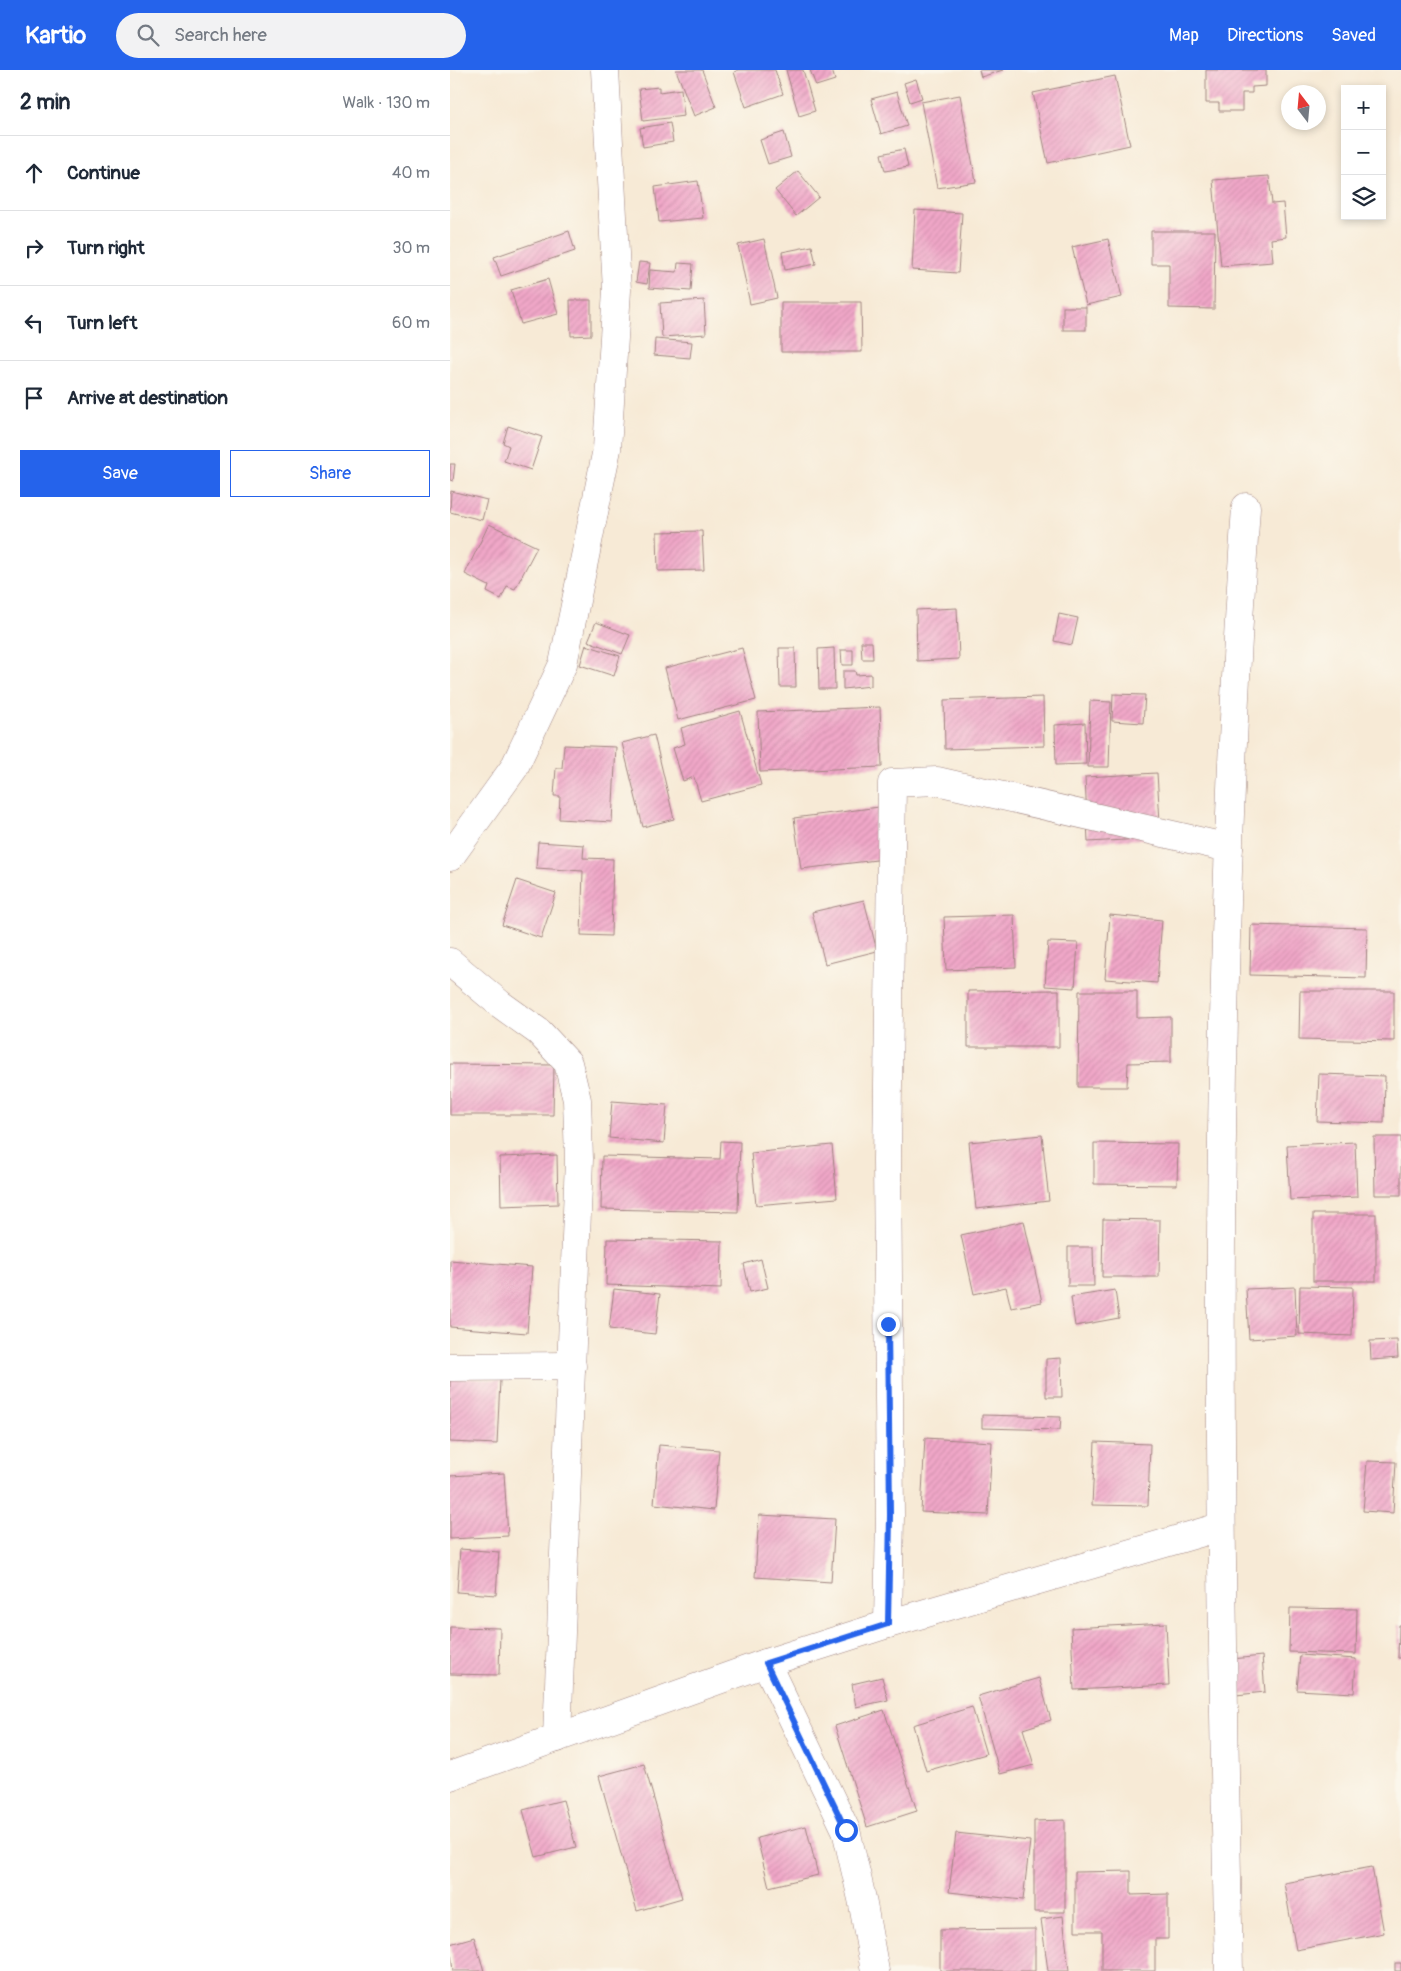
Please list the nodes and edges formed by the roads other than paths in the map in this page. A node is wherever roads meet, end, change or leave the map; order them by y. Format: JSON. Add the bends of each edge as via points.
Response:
{"nodes":[{"id":1,"x":605,"y":70,"type":"edge"},
{"id":2,"x":1246,"y":507,"type":"dead end"},
{"id":3,"x":1229,"y":848,"type":"junction"},
{"id":4,"x":450,"y":857,"type":"edge"},
{"id":5,"x":450,"y":962,"type":"edge"},
{"id":6,"x":572,"y":1366,"type":"junction"},
{"id":7,"x":450,"y":1367,"type":"edge"},
{"id":8,"x":1220,"y":1527,"type":"junction"},
{"id":9,"x":888,"y":1624,"type":"junction"},
{"id":10,"x":766,"y":1663,"type":"junction"},
{"id":11,"x":557,"y":1738,"type":"junction"},
{"id":12,"x":450,"y":1776,"type":"edge"},
{"id":13,"x":875,"y":1971,"type":"edge"},
{"id":14,"x":1229,"y":1971,"type":"edge"}],
"edges":[{"from":1,"to":4,"type":"street","via":[[616,290],[605,459],[563,664],[514,768]]},
{"from":2,"to":3,"type":"street","via":[[1235,666]]},
{"from":3,"to":8,"type":"street","via":[[1222,1042]]},
{"from":3,"to":9,"type":"street","via":[[937,781],[892,783],[887,1160]]},
{"from":5,"to":6,"type":"street","via":[[539,1032],[568,1063],[577,1100],[578,1149]]},
{"from":6,"to":7,"type":"street"},
{"from":6,"to":11,"type":"street"},
{"from":8,"to":9,"type":"street"},
{"from":8,"to":14,"type":"street"},
{"from":9,"to":10,"type":"street"},
{"from":10,"to":11,"type":"street"},
{"from":10,"to":13,"type":"street","via":[[846,1830]]},
{"from":11,"to":12,"type":"street"}]}
